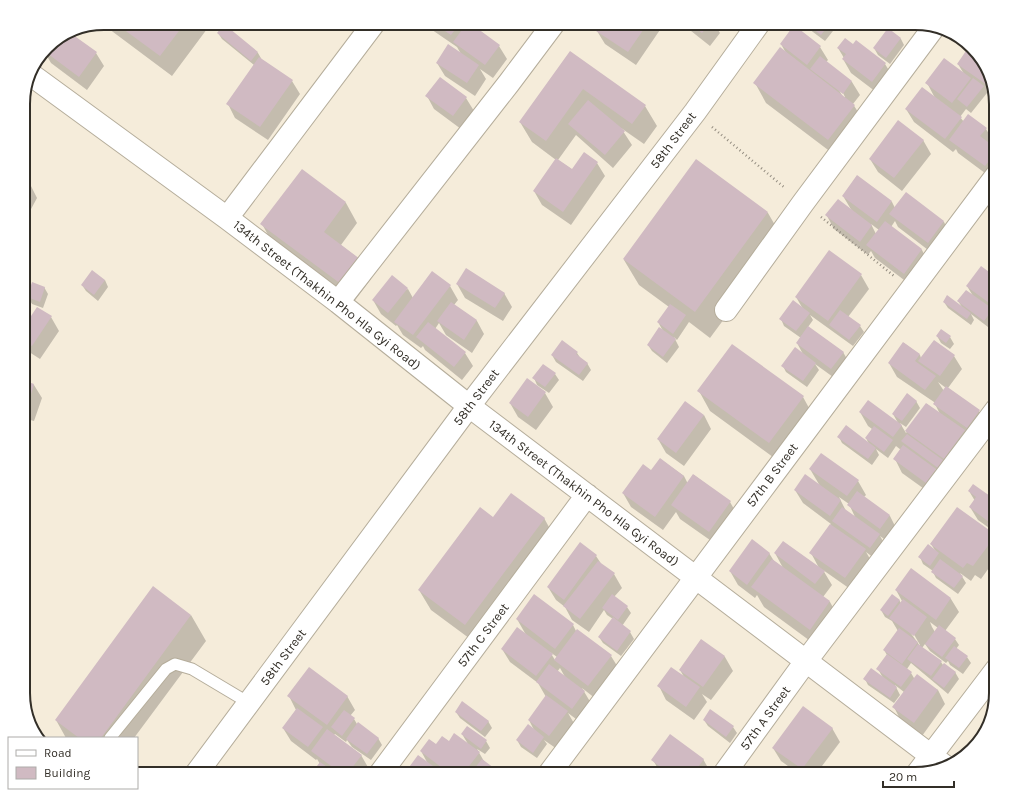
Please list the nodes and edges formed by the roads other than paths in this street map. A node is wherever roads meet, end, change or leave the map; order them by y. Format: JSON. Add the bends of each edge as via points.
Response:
{"nodes":[{"id":1,"x":369,"y":30,"type":"edge"},
{"id":2,"x":549,"y":30,"type":"edge"},
{"id":3,"x":754,"y":30,"type":"edge"},
{"id":4,"x":931,"y":31,"type":"edge"},
{"id":5,"x":35,"y":78,"type":"edge"},
{"id":6,"x":989,"y":186,"type":"edge"},
{"id":7,"x":227,"y":218,"type":"junction"},
{"id":8,"x":338,"y":302,"type":"junction"},
{"id":9,"x":726,"y":310,"type":"dead end"},
{"id":10,"x":469,"y":406,"type":"junction"},
{"id":11,"x":989,"y":419,"type":"edge"},
{"id":12,"x":587,"y":495,"type":"junction"},
{"id":13,"x":695,"y":577,"type":"junction"},
{"id":14,"x":806,"y":661,"type":"junction"},
{"id":15,"x":989,"y":681,"type":"edge"},
{"id":16,"x":249,"y":703,"type":"junction"},
{"id":17,"x":111,"y":737,"type":"edge"},
{"id":18,"x":938,"y":761,"type":"edge"},
{"id":19,"x":201,"y":767,"type":"edge"},
{"id":20,"x":385,"y":767,"type":"edge"},
{"id":21,"x":554,"y":767,"type":"edge"},
{"id":22,"x":729,"y":767,"type":"edge"}],
"edges":[{"from":1,"to":7,"type":"street"},
{"from":2,"to":8,"type":"street"},
{"from":3,"to":10,"type":"street","name":"58th Street","via":[[695,112]]},
{"from":4,"to":9,"type":"street"},
{"from":5,"to":7,"type":"street","name":"134th Street (Thakhin Pho Hla Gyi Road)"},
{"from":6,"to":13,"type":"street","name":"57th B Street"},
{"from":7,"to":8,"type":"street","name":"134th Street (Thakhin Pho Hla Gyi Road)"},
{"from":8,"to":10,"type":"street","name":"134th Street (Thakhin Pho Hla Gyi Road)"},
{"from":10,"to":12,"type":"street","name":"134th Street (Thakhin Pho Hla Gyi Road)"},
{"from":10,"to":16,"type":"street","name":"58th Street"},
{"from":11,"to":14,"type":"street","name":"57th A Street"},
{"from":12,"to":13,"type":"street","name":"134th Street (Thakhin Pho Hla Gyi Road)"},
{"from":12,"to":20,"type":"street","name":"57th C Street"},
{"from":13,"to":14,"type":"street","name":"134th Street (Thakhin Pho Hla Gyi Road)"},
{"from":13,"to":21,"type":"street","name":"57th B Street"},
{"from":14,"to":18,"type":"street","name":"134th Street (Thakhin Pho Hla Gyi Road)"},
{"from":14,"to":22,"type":"street","name":"57th A Street"},
{"from":15,"to":18,"type":"street"},
{"from":16,"to":17,"type":"lane","via":[[192,669],[175,664],[166,669]]},
{"from":16,"to":19,"type":"street","name":"58th Street"}]}
